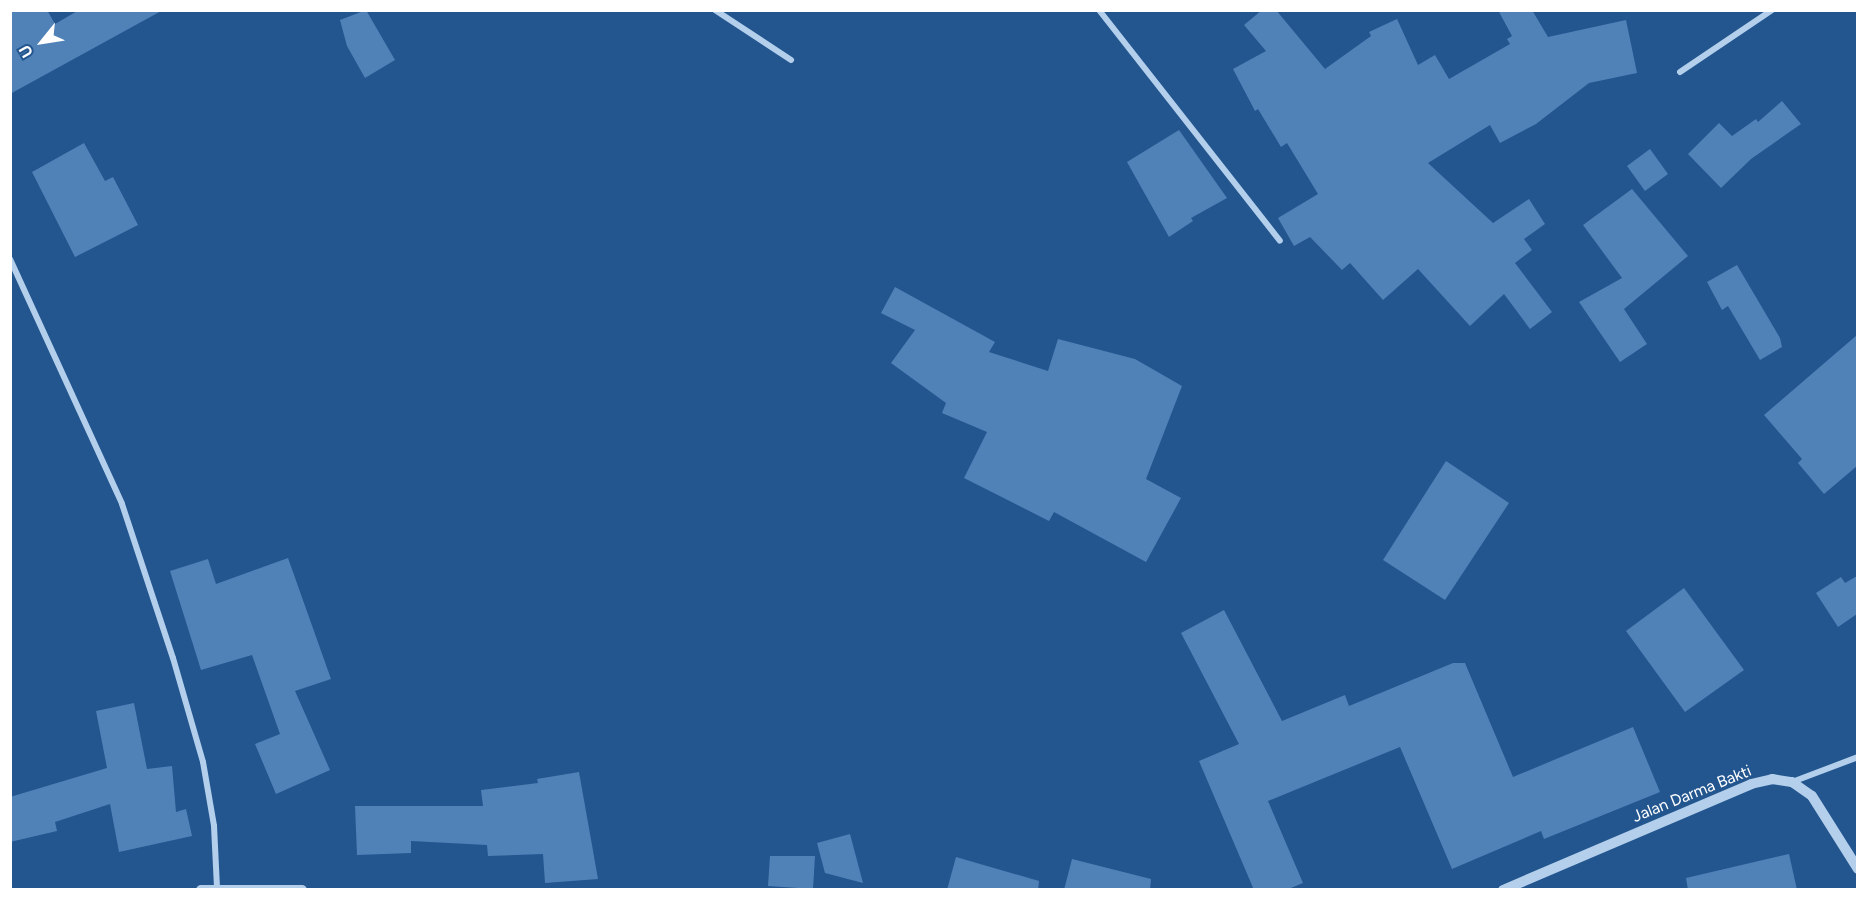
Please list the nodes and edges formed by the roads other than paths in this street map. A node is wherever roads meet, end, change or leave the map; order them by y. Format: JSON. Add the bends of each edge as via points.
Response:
{"nodes":[{"id":1,"x":715,"y":10,"type":"edge"},
{"id":2,"x":1099,"y":10,"type":"edge"},
{"id":3,"x":1772,"y":10,"type":"edge"},
{"id":4,"x":791,"y":60,"type":"dead end"},
{"id":5,"x":1680,"y":72,"type":"dead end"},
{"id":6,"x":1280,"y":241,"type":"dead end"},
{"id":7,"x":10,"y":259,"type":"edge"},
{"id":8,"x":1857,"y":757,"type":"edge"},
{"id":9,"x":1792,"y":782,"type":"junction"},
{"id":10,"x":1857,"y":869,"type":"edge"},
{"id":11,"x":218,"y":888,"type":"edge"},
{"id":12,"x":299,"y":889,"type":"edge"},
{"id":13,"x":201,"y":890,"type":"edge"},
{"id":14,"x":1503,"y":890,"type":"edge"}],
"edges":[{"from":1,"to":4,"type":"street"},
{"from":2,"to":6,"type":"street"},
{"from":3,"to":5,"type":"street"},
{"from":7,"to":11,"type":"street","via":[[122,504],[203,762],[214,826]]},
{"from":8,"to":9,"type":"street"},
{"from":9,"to":10,"type":"street","via":[[1812,796]]},
{"from":9,"to":14,"type":"street","name":"Jalan Darma Bakti","via":[[1772,779],[1751,784]]},
{"from":11,"to":12,"type":"street"},
{"from":11,"to":13,"type":"street"}]}
